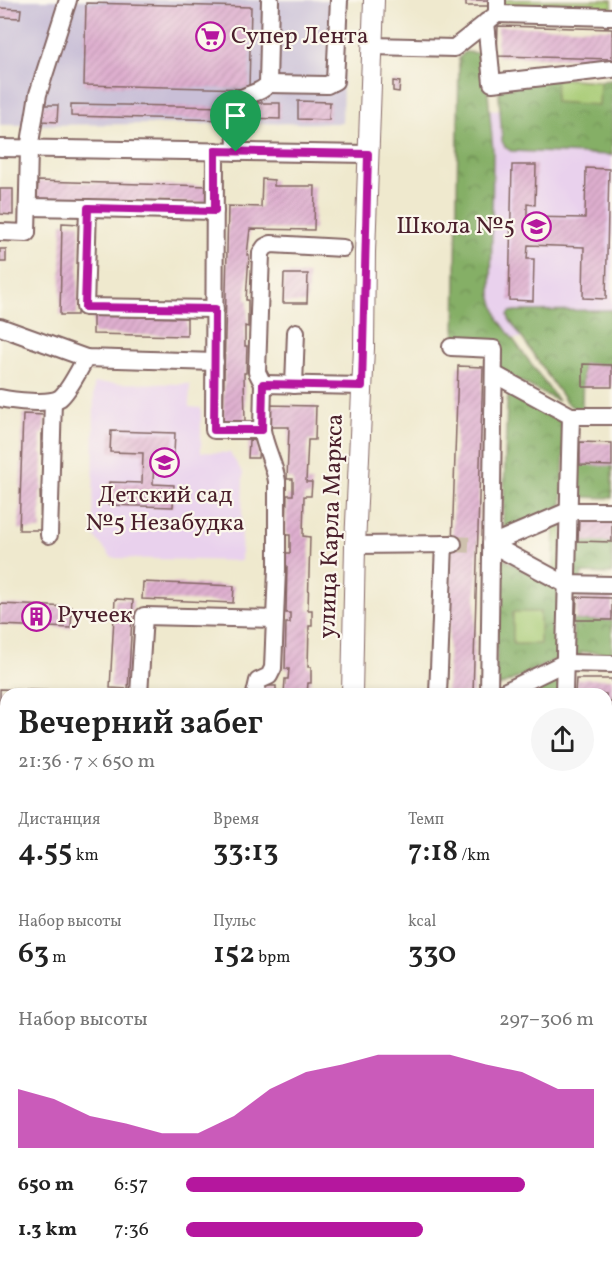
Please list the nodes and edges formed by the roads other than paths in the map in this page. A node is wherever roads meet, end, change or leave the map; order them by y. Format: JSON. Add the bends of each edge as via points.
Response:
{"nodes":[{"id":1,"x":68,"y":0,"type":"edge"},
{"id":2,"x":270,"y":0,"type":"edge"},
{"id":3,"x":339,"y":0,"type":"edge"},
{"id":4,"x":376,"y":2,"type":"edge"},
{"id":5,"x":493,"y":12,"type":"edge"},
{"id":6,"x":612,"y":17,"type":"edge"},
{"id":7,"x":372,"y":46,"type":"junction"},
{"id":8,"x":612,"y":69,"type":"edge"},
{"id":9,"x":268,"y":84,"type":"junction"},
{"id":10,"x":0,"y":148,"type":"edge"},
{"id":11,"x":29,"y":149,"type":"junction"},
{"id":12,"x":215,"y":151,"type":"junction"},
{"id":13,"x":236,"y":152,"type":"junction"},
{"id":14,"x":368,"y":154,"type":"junction"},
{"id":15,"x":28,"y":207,"type":"junction"},
{"id":16,"x":88,"y":208,"type":"junction"},
{"id":17,"x":215,"y":211,"type":"junction"},
{"id":18,"x":0,"y":232,"type":"edge"},
{"id":19,"x":343,"y":248,"type":"dead end"},
{"id":20,"x":215,"y":309,"type":"junction"},
{"id":21,"x":0,"y":327,"type":"edge"},
{"id":22,"x":296,"y":332,"type":"dead end"},
{"id":23,"x":451,"y":347,"type":"dead end"},
{"id":24,"x":86,"y":358,"type":"junction"},
{"id":25,"x":215,"y":362,"type":"junction"},
{"id":26,"x":494,"y":374,"type":"junction"},
{"id":27,"x":263,"y":384,"type":"junction"},
{"id":28,"x":294,"y":385,"type":"junction"},
{"id":29,"x":362,"y":386,"type":"junction"},
{"id":30,"x":0,"y":398,"type":"edge"},
{"id":31,"x":53,"y":401,"type":"junction"},
{"id":32,"x":571,"y":416,"type":"junction"},
{"id":33,"x":612,"y":416,"type":"edge"},
{"id":34,"x":262,"y":430,"type":"junction"},
{"id":35,"x":568,"y":511,"type":"junction"},
{"id":36,"x":612,"y":511,"type":"edge"},
{"id":37,"x":49,"y":535,"type":"dead end"},
{"id":38,"x":484,"y":544,"type":"junction"},
{"id":39,"x":355,"y":545,"type":"junction"},
{"id":40,"x":565,"y":584,"type":"junction"},
{"id":41,"x":612,"y":585,"type":"edge"},
{"id":42,"x":275,"y":619,"type":"junction"},
{"id":43,"x":564,"y":663,"type":"junction"},
{"id":44,"x":612,"y":664,"type":"edge"},
{"id":45,"x":139,"y":688,"type":"edge"},
{"id":46,"x":256,"y":688,"type":"edge"},
{"id":47,"x":352,"y":688,"type":"edge"},
{"id":48,"x":438,"y":688,"type":"edge"},
{"id":49,"x":489,"y":688,"type":"edge"},
{"id":50,"x":512,"y":688,"type":"edge"},
{"id":51,"x":564,"y":688,"type":"edge"}],
"edges":[{"from":1,"to":11,"type":"street","via":[[38,94]]},
{"from":2,"to":9,"type":"street"},
{"from":3,"to":9,"type":"street","via":[[335,81],[327,85]]},
{"from":4,"to":7,"type":"main road","name":"улица Карла Маркса"},
{"from":5,"to":6,"type":"street"},
{"from":5,"to":7,"type":"street","via":[[454,48]]},
{"from":5,"to":8,"type":"street","via":[[492,83]]},
{"from":7,"to":14,"type":"main road","name":"улица Карла Маркса"},
{"from":9,"to":13,"type":"street","via":[[237,105]]},
{"from":10,"to":11,"type":"street"},
{"from":11,"to":12,"type":"street"},
{"from":11,"to":15,"type":"street"},
{"from":12,"to":13,"type":"street"},
{"from":12,"to":17,"type":"street"},
{"from":13,"to":14,"type":"street"},
{"from":14,"to":29,"type":"main road","name":"улица Карла Маркса"},
{"from":15,"to":16,"type":"street"},
{"from":15,"to":18,"type":"street","via":[[27,233]]},
{"from":16,"to":17,"type":"street"},
{"from":16,"to":20,"type":"street","via":[[85,307]]},
{"from":17,"to":20,"type":"street"},
{"from":19,"to":27,"type":"street","via":[[264,246],[257,372]]},
{"from":20,"to":25,"type":"street"},
{"from":21,"to":24,"type":"street"},
{"from":22,"to":28,"type":"street"},
{"from":23,"to":26,"type":"street","via":[[494,349]]},
{"from":24,"to":25,"type":"street"},
{"from":24,"to":31,"type":"street","via":[[62,397]]},
{"from":25,"to":34,"type":"street","via":[[214,430]]},
{"from":26,"to":32,"type":"street"},
{"from":26,"to":38,"type":"street"},
{"from":27,"to":28,"type":"street"},
{"from":27,"to":34,"type":"street"},
{"from":28,"to":29,"type":"street"},
{"from":29,"to":39,"type":"main road","name":"улица Карла Маркса"},
{"from":30,"to":31,"type":"street"},
{"from":31,"to":37,"type":"street"},
{"from":32,"to":33,"type":"street"},
{"from":32,"to":35,"type":"street"},
{"from":34,"to":42,"type":"street","via":[[277,481]]},
{"from":35,"to":36,"type":"street"},
{"from":35,"to":38,"type":"street"},
{"from":35,"to":40,"type":"street"},
{"from":38,"to":40,"type":"street"},
{"from":38,"to":49,"type":"street"},
{"from":39,"to":47,"type":"main road","name":"улица Карла Маркса"},
{"from":39,"to":48,"type":"street","via":[[448,544]]},
{"from":40,"to":41,"type":"street"},
{"from":40,"to":43,"type":"street"},
{"from":42,"to":45,"type":"street","via":[[144,616]]},
{"from":42,"to":46,"type":"street","via":[[273,668],[269,676],[258,681]]},
{"from":43,"to":44,"type":"street"},
{"from":43,"to":50,"type":"street"},
{"from":43,"to":51,"type":"street"}]}
